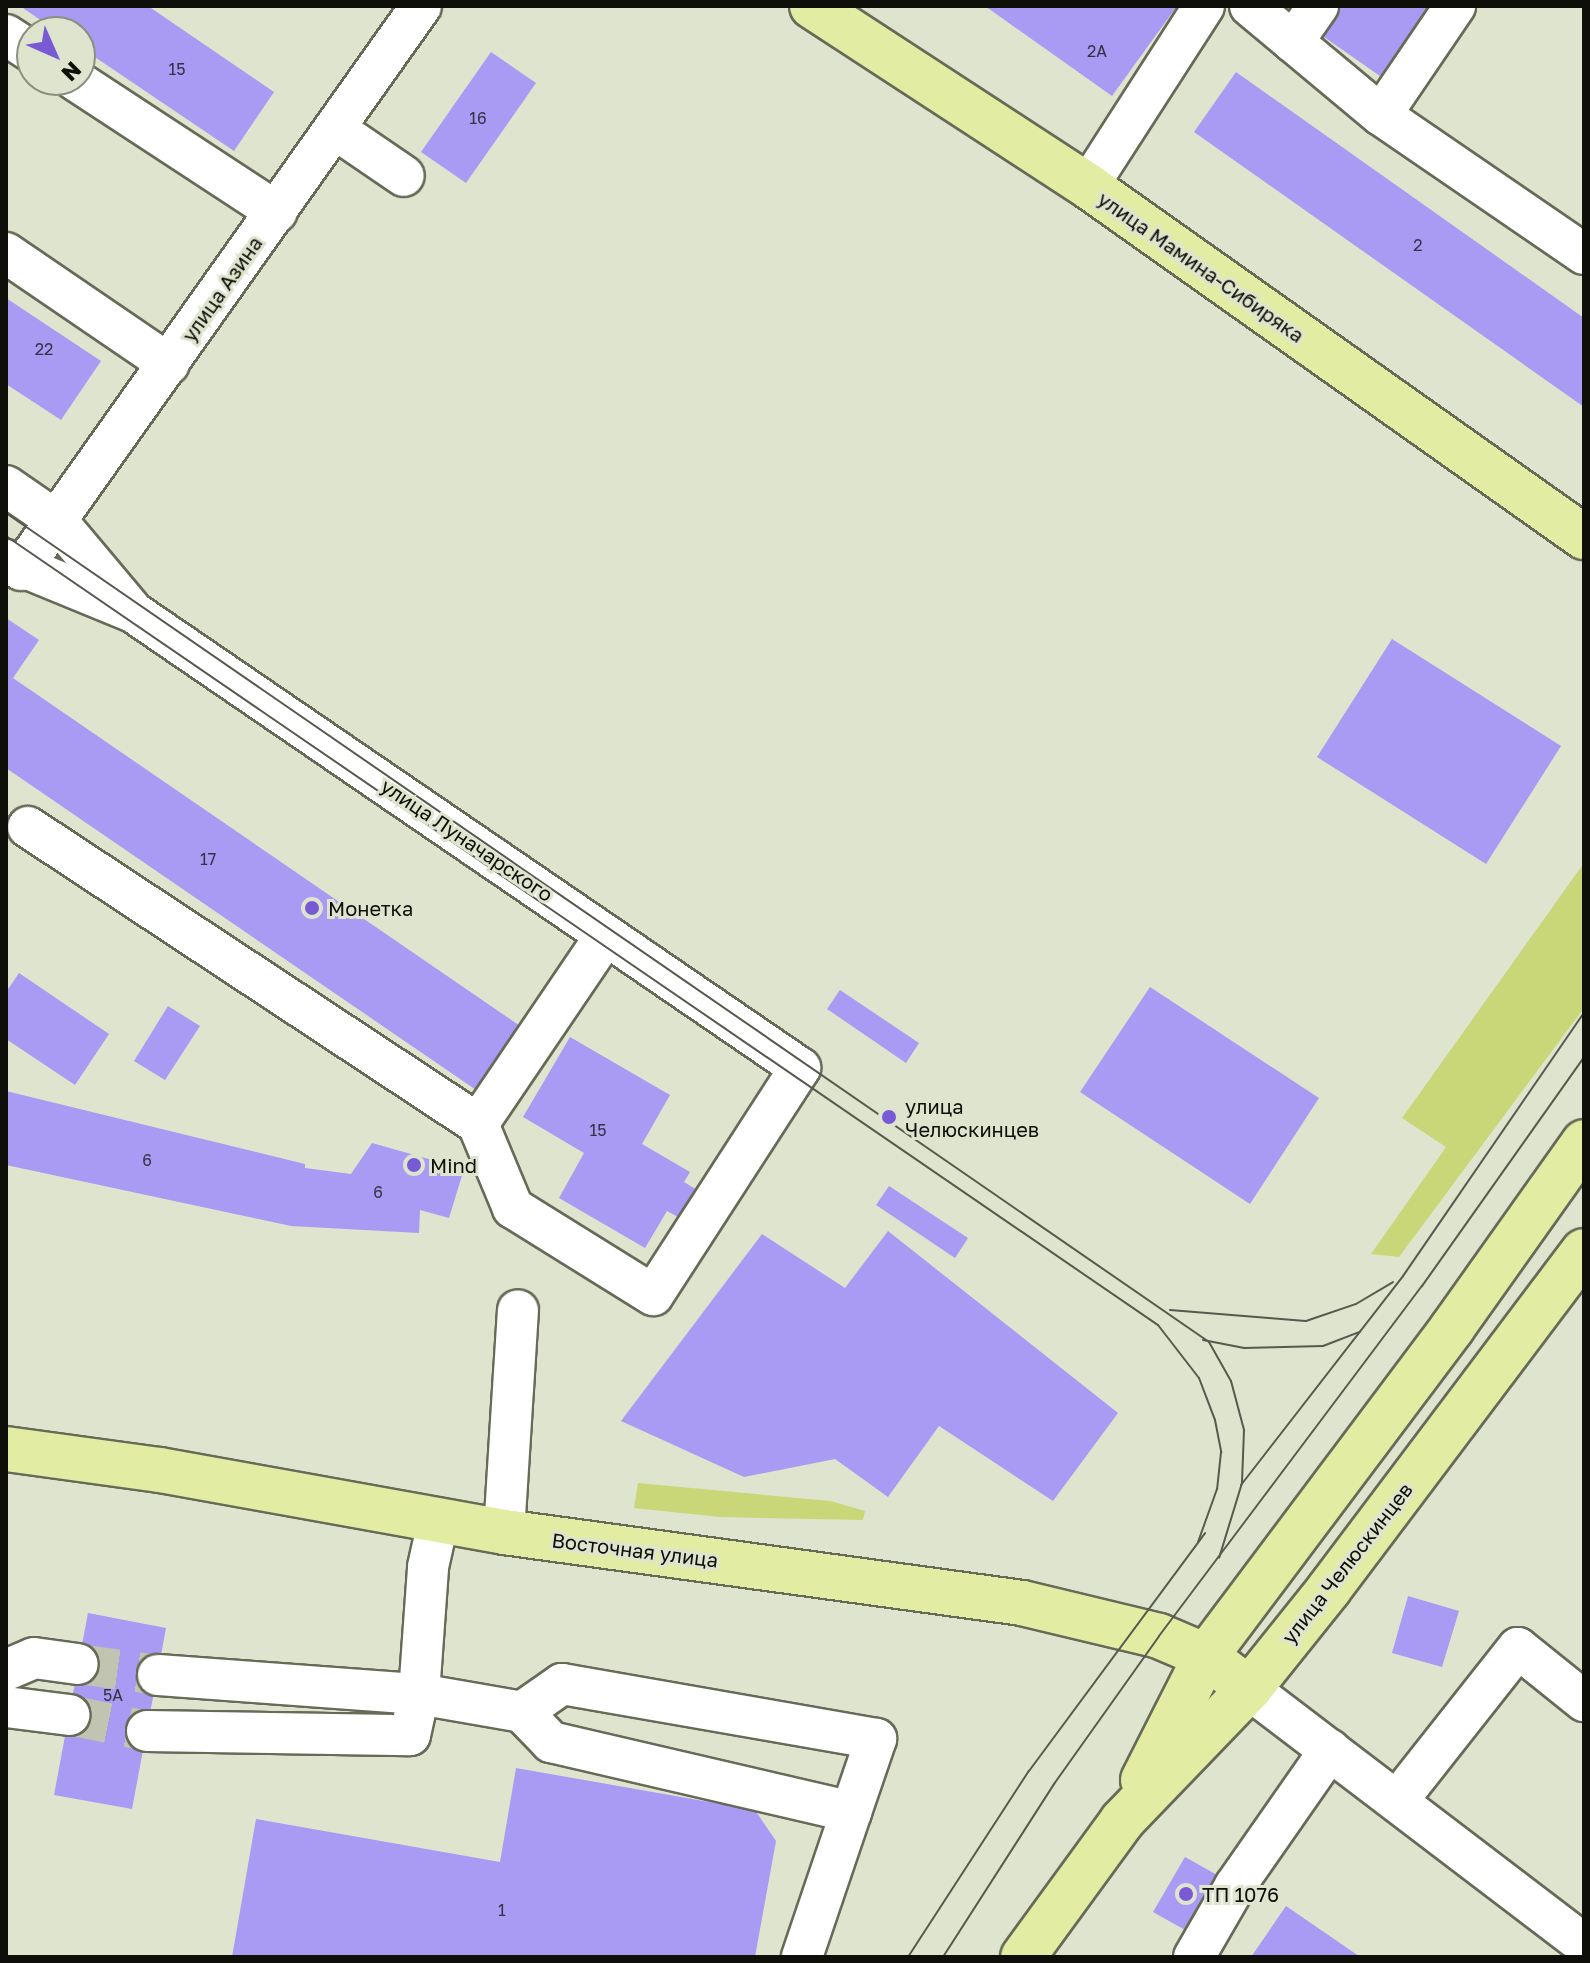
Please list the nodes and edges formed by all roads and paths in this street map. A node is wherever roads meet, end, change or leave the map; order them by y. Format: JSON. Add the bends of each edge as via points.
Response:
{"nodes":[{"id":1,"x":421,"y":6,"type":"edge"},
{"id":2,"x":812,"y":6,"type":"edge"},
{"id":3,"x":1204,"y":6,"type":"edge"},
{"id":4,"x":1250,"y":6,"type":"edge"},
{"id":5,"x":1318,"y":6,"type":"edge"},
{"id":6,"x":1455,"y":6,"type":"edge"},
{"id":7,"x":1293,"y":42,"type":"junction"},
{"id":8,"x":96,"y":94,"type":"edge"},
{"id":9,"x":1381,"y":115,"type":"junction"},
{"id":10,"x":335,"y":129,"type":"junction"},
{"id":11,"x":404,"y":176,"type":"dead end"},
{"id":12,"x":1088,"y":186,"type":"junction"},
{"id":13,"x":277,"y":212,"type":"junction"},
{"id":14,"x":6,"y":253,"type":"edge"},
{"id":15,"x":1584,"y":254,"type":"edge"},
{"id":16,"x":169,"y":364,"type":"junction"},
{"id":17,"x":6,"y":486,"type":"edge"},
{"id":18,"x":57,"y":521,"type":"junction"},
{"id":19,"x":1584,"y":537,"type":"edge"},
{"id":20,"x":14,"y":565,"type":"edge"},
{"id":21,"x":133,"y":612,"type":"junction"},
{"id":22,"x":28,"y":827,"type":"dead end"},
{"id":23,"x":606,"y":935,"type":"junction"},
{"id":24,"x":478,"y":1124,"type":"junction"},
{"id":25,"x":1584,"y":1142,"type":"edge"},
{"id":26,"x":1584,"y":1251,"type":"edge"},
{"id":27,"x":518,"y":1310,"type":"dead end"},
{"id":28,"x":6,"y":1449,"type":"edge"},
{"id":29,"x":438,"y":1522,"type":"junction"},
{"id":30,"x":504,"y":1532,"type":"junction"},
{"id":31,"x":1206,"y":1656,"type":"junction"},
{"id":32,"x":78,"y":1664,"type":"tunnel mouth"},
{"id":33,"x":6,"y":1670,"type":"edge"},
{"id":34,"x":158,"y":1675,"type":"tunnel mouth"},
{"id":35,"x":1249,"y":1689,"type":"junction"},
{"id":36,"x":419,"y":1694,"type":"junction"},
{"id":37,"x":1584,"y":1701,"type":"edge"},
{"id":38,"x":6,"y":1707,"type":"edge"},
{"id":39,"x":522,"y":1712,"type":"junction"},
{"id":40,"x":69,"y":1715,"type":"tunnel mouth"},
{"id":41,"x":147,"y":1731,"type":"tunnel mouth"},
{"id":42,"x":1330,"y":1750,"type":"junction"},
{"id":43,"x":1397,"y":1801,"type":"junction"},
{"id":44,"x":851,"y":1812,"type":"junction"},
{"id":45,"x":1122,"y":1821,"type":"junction"},
{"id":46,"x":1584,"y":1944,"type":"edge"},
{"id":47,"x":802,"y":1957,"type":"edge"},
{"id":48,"x":1023,"y":1957,"type":"edge"},
{"id":49,"x":1194,"y":1957,"type":"edge"}],
"edges":[{"from":1,"to":10,"type":"street","name":"улица Азина"},
{"from":2,"to":12,"type":"main road","name":"улица Мамина-Сибиряка"},
{"from":3,"to":12,"type":"street"},
{"from":4,"to":7,"type":"street"},
{"from":5,"to":7,"type":"street"},
{"from":6,"to":9,"type":"street"},
{"from":7,"to":9,"type":"street"},
{"from":8,"to":13,"type":"street"},
{"from":9,"to":15,"type":"street"},
{"from":10,"to":11,"type":"street"},
{"from":10,"to":13,"type":"street","name":"улица Азина"},
{"from":12,"to":19,"type":"main road","name":"улица Мамина-Сибиряка"},
{"from":13,"to":16,"type":"street","name":"улица Азина"},
{"from":14,"to":16,"type":"street"},
{"from":16,"to":18,"type":"street","name":"улица Азина"},
{"from":17,"to":18,"type":"street","name":"улица Луначарского"},
{"from":18,"to":20,"type":"street","name":"улица Азина"},
{"from":18,"to":21,"type":"street","name":"улица Луначарского"},
{"from":20,"to":21,"type":"street","name":"улица Луначарского"},
{"from":21,"to":23,"type":"street","name":"улица Луначарского"},
{"from":22,"to":24,"type":"street"},
{"from":23,"to":24,"type":"street"},
{"from":23,"to":24,"type":"street","name":"улица Луначарского","via":[[800,1068],[653,1295],[513,1208]]},
{"from":25,"to":31,"type":"main road","name":"улица Челюскинцев"},
{"from":26,"to":35,"type":"main road","name":"улица Челюскинцев"},
{"from":27,"to":30,"type":"street"},
{"from":28,"to":29,"type":"main road","name":"Восточная улица","via":[[160,1470]]},
{"from":29,"to":30,"type":"main road","name":"Восточная улица"},
{"from":29,"to":36,"type":"street","via":[[428,1567]]},
{"from":30,"to":31,"type":"main road","name":"Восточная улица","via":[[1022,1603],[1135,1628]]},
{"from":31,"to":35,"type":"main road","name":"Восточная улица"},
{"from":31,"to":45,"type":"main road","name":"улица Челюскинцев"},
{"from":32,"to":33,"type":"street","via":[[34,1658]]},
{"from":34,"to":36,"type":"street"},
{"from":35,"to":42,"type":"street"},
{"from":35,"to":45,"type":"main road","name":"улица Челюскинцев"},
{"from":36,"to":39,"type":"street"},
{"from":36,"to":41,"type":"street","via":[[410,1735]]},
{"from":37,"to":43,"type":"street","via":[[1518,1648]]},
{"from":38,"to":40,"type":"street"},
{"from":39,"to":44,"type":"street","via":[[551,1742]]},
{"from":39,"to":44,"type":"street","via":[[562,1684],[876,1739]]},
{"from":42,"to":43,"type":"street"},
{"from":42,"to":49,"type":"street","via":[[1235,1886]]},
{"from":43,"to":46,"type":"street"},
{"from":44,"to":47,"type":"street"},
{"from":45,"to":48,"type":"main road","name":"улица Челюскинцев"}]}
